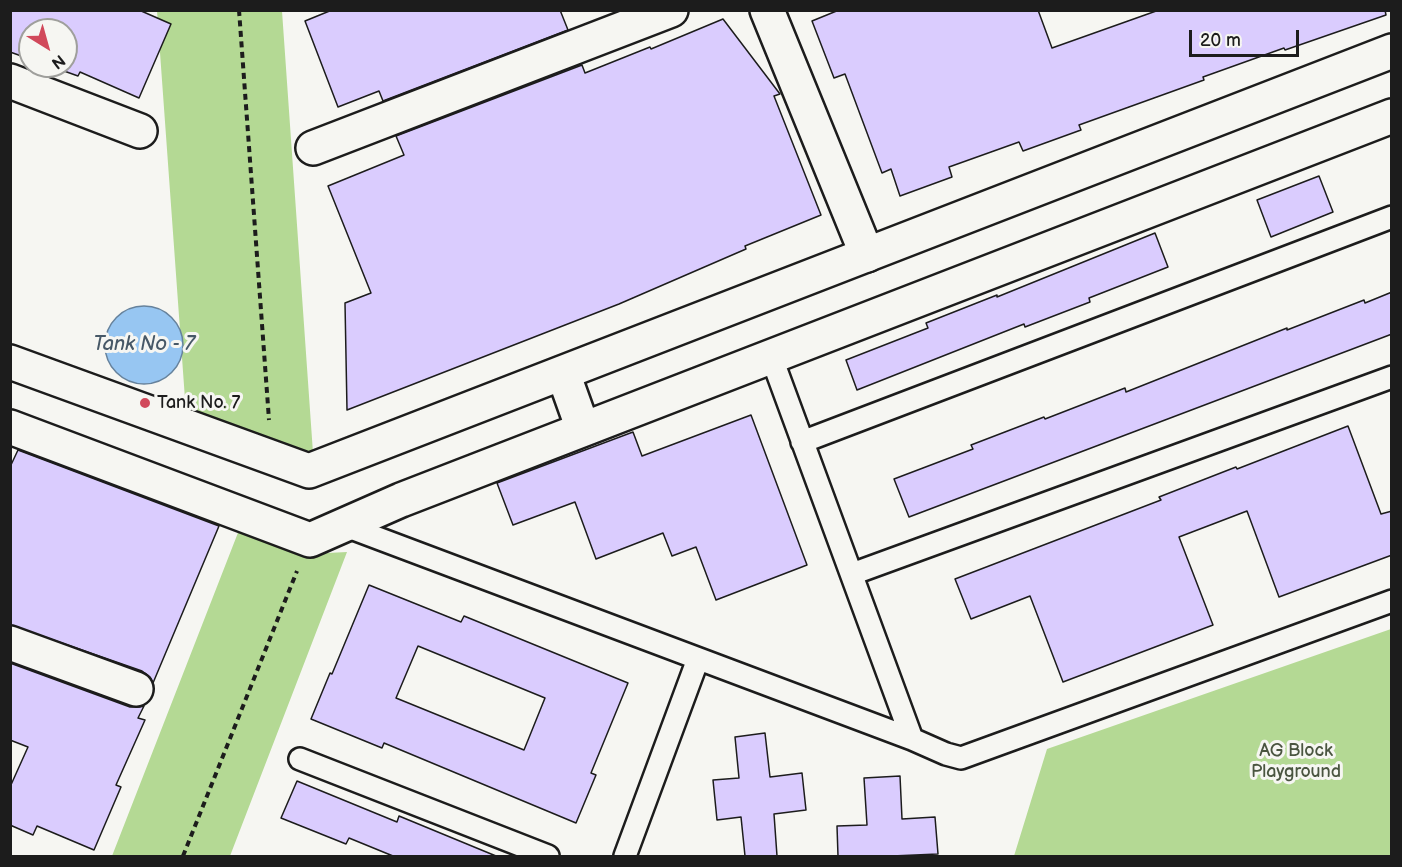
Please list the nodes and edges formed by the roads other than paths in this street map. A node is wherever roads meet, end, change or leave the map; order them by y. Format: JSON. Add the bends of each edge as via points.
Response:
{"nodes":[{"id":1,"x":671,"y":10,"type":"edge"},
{"id":2,"x":767,"y":10,"type":"edge"},
{"id":3,"x":1392,"y":51,"type":"edge"},
{"id":4,"x":10,"y":81,"type":"edge"},
{"id":5,"x":1392,"y":116,"type":"edge"},
{"id":6,"x":140,"y":131,"type":"dead end"},
{"id":7,"x":313,"y":148,"type":"dead end"},
{"id":8,"x":1392,"y":217,"type":"edge"},
{"id":9,"x":867,"y":255,"type":"junction"},
{"id":10,"x":771,"y":356,"type":"junction"},
{"id":11,"x":10,"y":363,"type":"edge"},
{"id":12,"x":563,"y":373,"type":"junction"},
{"id":13,"x":1392,"y":377,"type":"edge"},
{"id":14,"x":10,"y":427,"type":"edge"},
{"id":15,"x":583,"y":429,"type":"junction"},
{"id":16,"x":802,"y":442,"type":"junction"},
{"id":17,"x":343,"y":525,"type":"junction"},
{"id":18,"x":852,"y":574,"type":"junction"},
{"id":19,"x":1392,"y":601,"type":"edge"},
{"id":20,"x":10,"y":643,"type":"edge"},
{"id":21,"x":698,"y":658,"type":"junction"},
{"id":22,"x":136,"y":690,"type":"dead end"},
{"id":23,"x":912,"y":739,"type":"junction"},
{"id":24,"x":300,"y":759,"type":"dead end"},
{"id":25,"x":548,"y":856,"type":"edge"},
{"id":26,"x":625,"y":856,"type":"edge"}],
"edges":[{"from":1,"to":7,"type":"main road"},
{"from":2,"to":9,"type":"main road"},
{"from":3,"to":9,"type":"main road"},
{"from":4,"to":6,"type":"main road"},
{"from":5,"to":10,"type":"main road"},
{"from":8,"to":16,"type":"lane"},
{"from":9,"to":12,"type":"main road"},
{"from":10,"to":15,"type":"main road"},
{"from":10,"to":16,"type":"lane"},
{"from":11,"to":12,"type":"main road","via":[[309,471]]},
{"from":12,"to":15,"type":"main road"},
{"from":13,"to":18,"type":"lane"},
{"from":14,"to":17,"type":"main road","via":[[309,540]]},
{"from":15,"to":17,"type":"main road"},
{"from":16,"to":18,"type":"lane"},
{"from":17,"to":21,"type":"lane"},
{"from":18,"to":23,"type":"lane"},
{"from":19,"to":23,"type":"lane","via":[[961,758]]},
{"from":20,"to":22,"type":"main road"},
{"from":21,"to":23,"type":"lane"},
{"from":21,"to":26,"type":"lane"},
{"from":24,"to":25,"type":"lane"}]}
